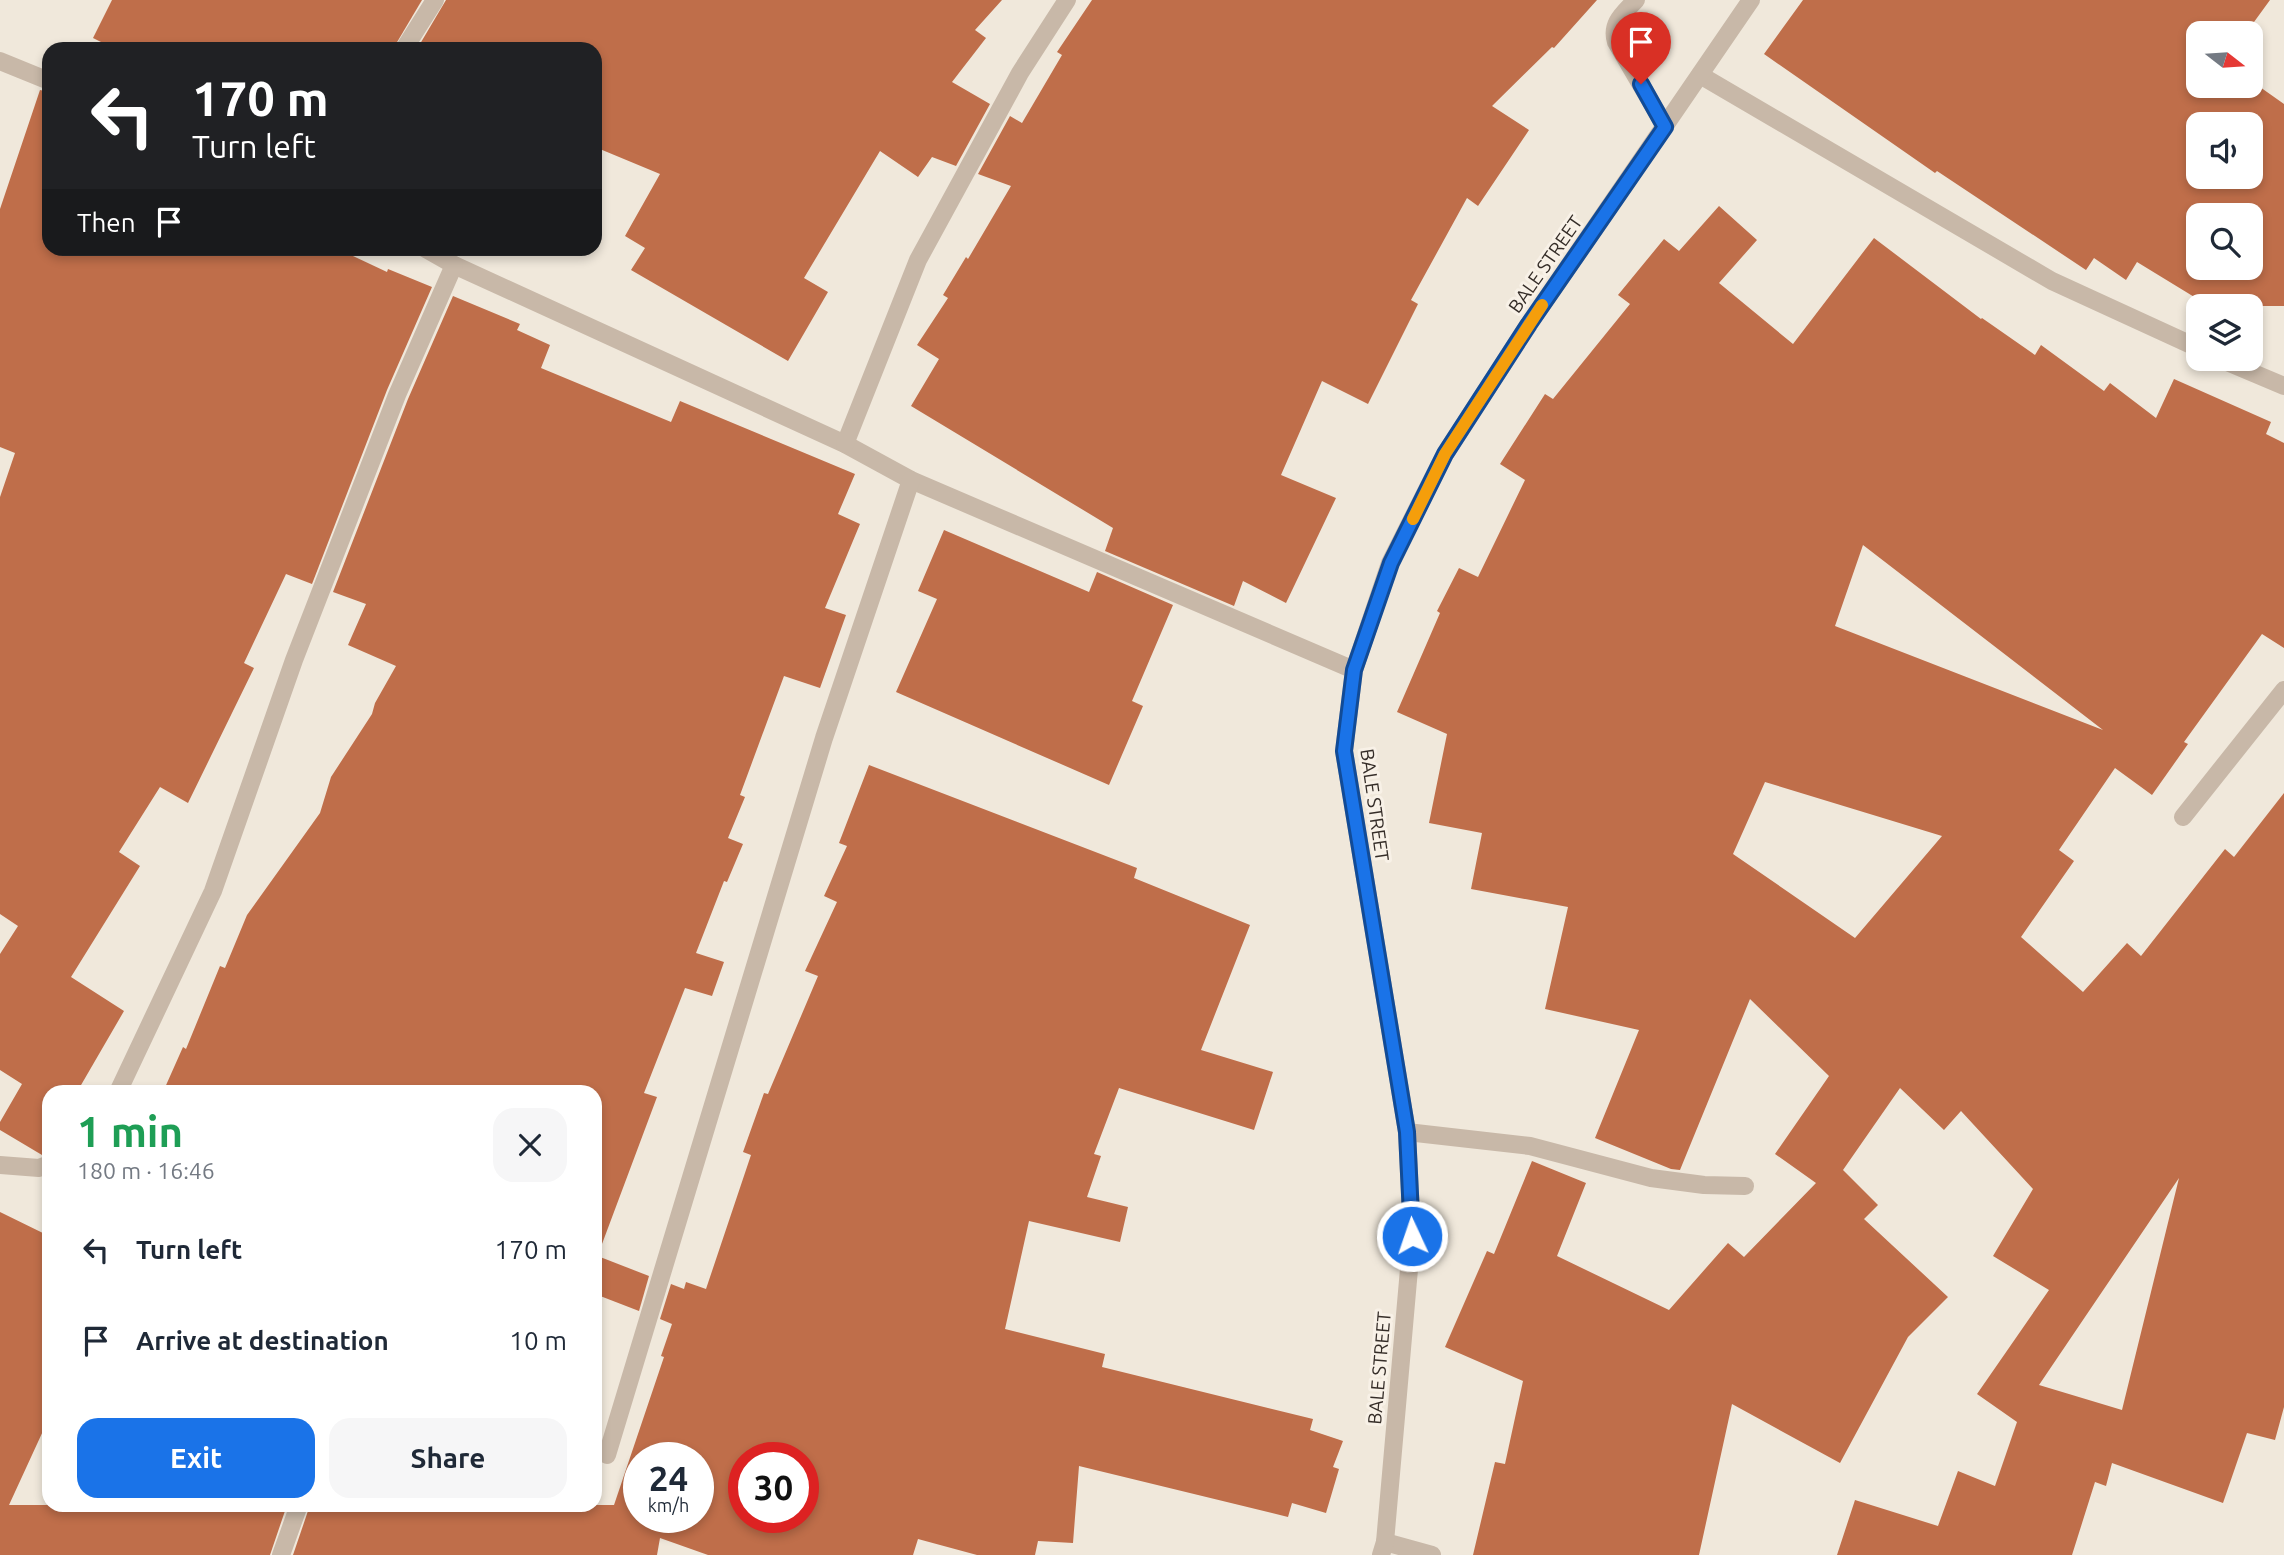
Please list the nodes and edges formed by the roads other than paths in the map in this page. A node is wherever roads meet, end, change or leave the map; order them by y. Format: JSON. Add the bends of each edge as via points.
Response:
{"nodes":[{"id":1,"x":435,"y":0,"type":"edge"},
{"id":2,"x":1067,"y":0,"type":"edge"},
{"id":3,"x":1636,"y":0,"type":"edge"},
{"id":4,"x":1751,"y":0,"type":"edge"},
{"id":5,"x":408,"y":42,"type":"edge"},
{"id":6,"x":0,"y":61,"type":"edge"},
{"id":7,"x":1700,"y":75,"type":"junction"},
{"id":8,"x":42,"y":78,"type":"edge"},
{"id":9,"x":1665,"y":127,"type":"junction"},
{"id":10,"x":438,"y":256,"type":"edge"},
{"id":11,"x":454,"y":265,"type":"junction"},
{"id":12,"x":2186,"y":342,"type":"edge"},
{"id":13,"x":2248,"y":371,"type":"edge"},
{"id":14,"x":2284,"y":386,"type":"edge"},
{"id":15,"x":845,"y":444,"type":"junction"},
{"id":16,"x":911,"y":480,"type":"junction"},
{"id":17,"x":1354,"y":670,"type":"junction"},
{"id":18,"x":2284,"y":690,"type":"edge"},
{"id":19,"x":2183,"y":817,"type":"dead end"},
{"id":20,"x":121,"y":1085,"type":"edge"},
{"id":21,"x":1407,"y":1132,"type":"junction"},
{"id":22,"x":0,"y":1165,"type":"edge"},
{"id":23,"x":42,"y":1167,"type":"edge"},
{"id":24,"x":1745,"y":1186,"type":"dead end"},
{"id":25,"x":607,"y":1455,"type":"dead end"},
{"id":26,"x":296,"y":1512,"type":"edge"},
{"id":27,"x":1383,"y":1549,"type":"edge"},
{"id":28,"x":281,"y":1555,"type":"edge"},
{"id":29,"x":1432,"y":1555,"type":"edge"}],
"edges":[{"from":1,"to":5,"type":"street"},
{"from":2,"to":15,"type":"street","via":[[1020,73],[918,260]]},
{"from":3,"to":9,"type":"street","via":[[1615,25],[1614,34]]},
{"from":4,"to":7,"type":"street","name":"BALE STREET"},
{"from":6,"to":8,"type":"street"},
{"from":7,"to":9,"type":"street","name":"BALE STREET"},
{"from":7,"to":12,"type":"street","via":[[2052,281]]},
{"from":9,"to":17,"type":"street","name":"BALE STREET","via":[[1445,454],[1391,563]]},
{"from":10,"to":11,"type":"street"},
{"from":11,"to":15,"type":"street"},
{"from":11,"to":20,"type":"street","via":[[397,395],[294,660],[213,891]]},
{"from":13,"to":14,"type":"street"},
{"from":15,"to":16,"type":"street"},
{"from":16,"to":17,"type":"street"},
{"from":16,"to":25,"type":"street","via":[[824,738]]},
{"from":17,"to":21,"type":"street","name":"BALE STREET","via":[[1344,751]]},
{"from":18,"to":19,"type":"street"},
{"from":21,"to":24,"type":"street","via":[[1530,1146],[1651,1178]]},
{"from":21,"to":27,"type":"street","name":"BALE STREET","via":[[1412,1236]]},
{"from":22,"to":23,"type":"street"},
{"from":26,"to":28,"type":"street"},
{"from":27,"to":29,"type":"street"}]}
